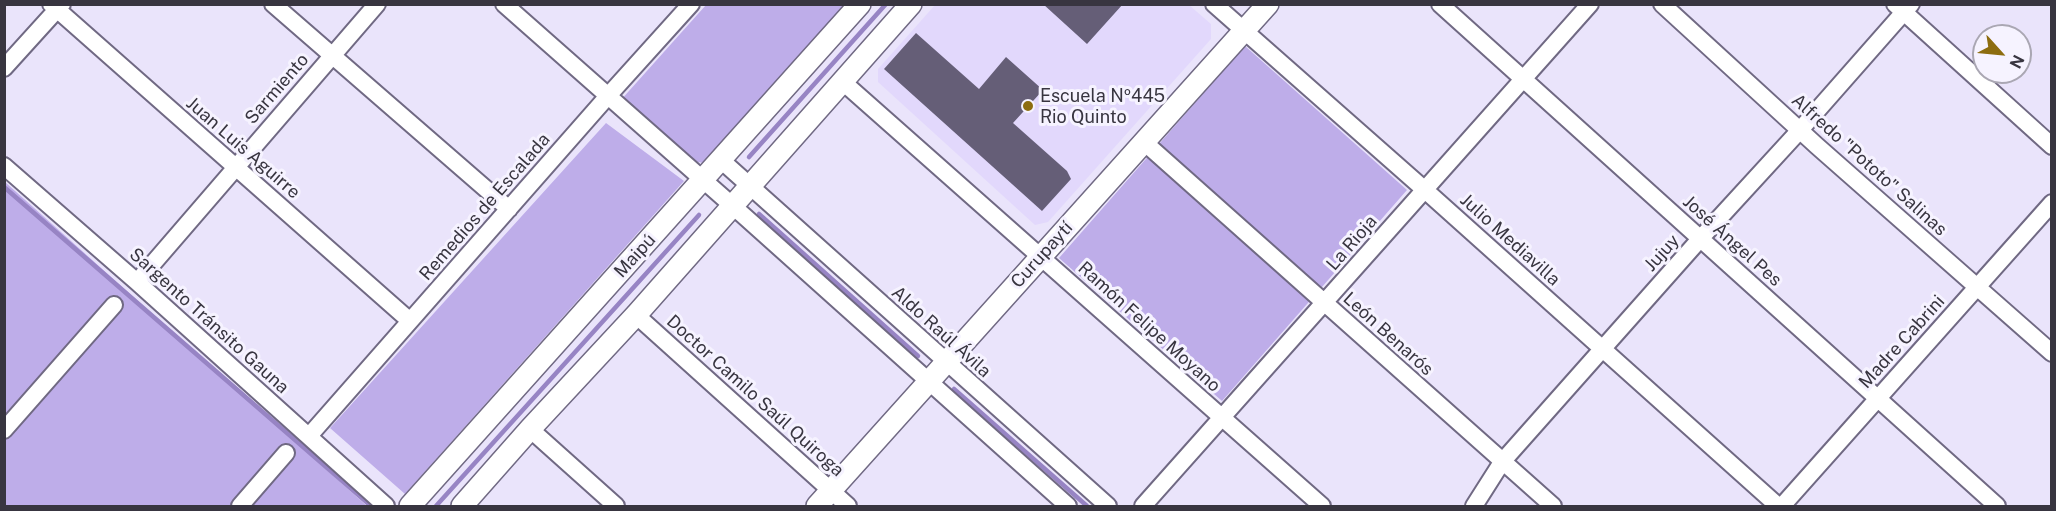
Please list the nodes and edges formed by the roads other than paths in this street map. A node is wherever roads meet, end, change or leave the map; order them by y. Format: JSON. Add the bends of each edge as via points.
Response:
{"nodes":[{"id":1,"x":273,"y":4,"type":"edge"},
{"id":2,"x":376,"y":4,"type":"edge"},
{"id":3,"x":504,"y":4,"type":"edge"},
{"id":4,"x":691,"y":4,"type":"edge"},
{"id":5,"x":860,"y":4,"type":"edge"},
{"id":6,"x":911,"y":4,"type":"edge"},
{"id":7,"x":1214,"y":4,"type":"edge"},
{"id":8,"x":1268,"y":4,"type":"edge"},
{"id":9,"x":1440,"y":4,"type":"edge"},
{"id":10,"x":1590,"y":4,"type":"edge"},
{"id":11,"x":1662,"y":4,"type":"edge"},
{"id":12,"x":57,"y":6,"type":"edge"},
{"id":13,"x":1903,"y":7,"type":"edge"},
{"id":14,"x":1243,"y":31,"type":"junction"},
{"id":15,"x":332,"y":56,"type":"junction"},
{"id":16,"x":4,"y":68,"type":"edge"},
{"id":17,"x":1523,"y":79,"type":"junction"},
{"id":18,"x":843,"y":82,"type":"junction"},
{"id":19,"x":607,"y":97,"type":"junction"},
{"id":20,"x":1800,"y":130,"type":"junction"},
{"id":21,"x":1144,"y":142,"type":"junction"},
{"id":22,"x":2052,"y":146,"type":"edge"},
{"id":23,"x":721,"y":160,"type":"junction"},
{"id":24,"x":4,"y":166,"type":"edge"},
{"id":25,"x":235,"y":167,"type":"junction"},
{"id":26,"x":703,"y":180,"type":"junction"},
{"id":27,"x":750,"y":186,"type":"junction"},
{"id":28,"x":1425,"y":190,"type":"junction"},
{"id":29,"x":2052,"y":203,"type":"edge"},
{"id":30,"x":733,"y":206,"type":"junction"},
{"id":31,"x":509,"y":209,"type":"junction"},
{"id":32,"x":1700,"y":239,"type":"junction"},
{"id":33,"x":1041,"y":257,"type":"junction"},
{"id":34,"x":136,"y":282,"type":"junction"},
{"id":35,"x":1977,"y":287,"type":"junction"},
{"id":36,"x":1325,"y":304,"type":"junction"},
{"id":37,"x":114,"y":305,"type":"dead end"},
{"id":38,"x":636,"y":315,"type":"junction"},
{"id":39,"x":410,"y":321,"type":"junction"},
{"id":40,"x":1601,"y":349,"type":"junction"},
{"id":41,"x":2052,"y":353,"type":"edge"},
{"id":42,"x":946,"y":362,"type":"junction"},
{"id":43,"x":928,"y":382,"type":"junction"},
{"id":44,"x":1877,"y":399,"type":"junction"},
{"id":45,"x":1222,"y":418,"type":"junction"},
{"id":46,"x":530,"y":429,"type":"junction"},
{"id":47,"x":4,"y":430,"type":"edge"},
{"id":48,"x":309,"y":436,"type":"junction"},
{"id":49,"x":286,"y":453,"type":"dead end"},
{"id":50,"x":1502,"y":462,"type":"junction"},
{"id":51,"x":824,"y":499,"type":"edge"},
{"id":52,"x":240,"y":507,"type":"edge"},
{"id":53,"x":386,"y":507,"type":"edge"},
{"id":54,"x":410,"y":507,"type":"edge"},
{"id":55,"x":462,"y":507,"type":"edge"},
{"id":56,"x":616,"y":507,"type":"edge"},
{"id":57,"x":848,"y":507,"type":"edge"},
{"id":58,"x":1068,"y":507,"type":"edge"},
{"id":59,"x":1108,"y":507,"type":"edge"},
{"id":60,"x":1143,"y":507,"type":"edge"},
{"id":61,"x":1322,"y":507,"type":"edge"},
{"id":62,"x":1474,"y":507,"type":"edge"},
{"id":63,"x":1553,"y":507,"type":"edge"},
{"id":64,"x":1780,"y":507,"type":"edge"},
{"id":65,"x":1997,"y":507,"type":"edge"}],
"edges":[{"from":1,"to":15,"type":"street"},
{"from":2,"to":15,"type":"street","name":"Sarmiento"},
{"from":3,"to":19,"type":"street"},
{"from":4,"to":19,"type":"street","name":"Remedios de Escalada"},
{"from":5,"to":23,"type":"street","name":"Maipú"},
{"from":6,"to":18,"type":"street"},
{"from":7,"to":14,"type":"street","name":"Julio Mediavilla"},
{"from":8,"to":14,"type":"street","name":"Curupaytí"},
{"from":9,"to":17,"type":"street","name":"José Ángel Pes"},
{"from":10,"to":17,"type":"street","name":"La Rioja"},
{"from":11,"to":20,"type":"street","name":"Alfredo \"Pototo\" Salinas"},
{"from":12,"to":16,"type":"street"},
{"from":12,"to":25,"type":"street","name":"Juan Luis Aguirre"},
{"from":13,"to":20,"type":"street","name":"Jujuy"},
{"from":13,"to":22,"type":"street"},
{"from":14,"to":21,"type":"street","name":"Curupaytí"},
{"from":14,"to":28,"type":"street","name":"Julio Mediavilla"},
{"from":15,"to":25,"type":"street","name":"Sarmiento"},
{"from":15,"to":31,"type":"street"},
{"from":17,"to":28,"type":"street","name":"La Rioja"},
{"from":17,"to":32,"type":"street","name":"José Ángel Pes"},
{"from":18,"to":27,"type":"street"},
{"from":18,"to":33,"type":"street","name":"Ramón Felipe Moyano"},
{"from":19,"to":26,"type":"street"},
{"from":19,"to":31,"type":"street","name":"Remedios de Escalada"},
{"from":20,"to":32,"type":"street","name":"Jujuy"},
{"from":20,"to":35,"type":"street","name":"Alfredo \"Pototo\" Salinas"},
{"from":21,"to":33,"type":"street","name":"Curupaytí"},
{"from":21,"to":36,"type":"street","name":"León Benarós"},
{"from":23,"to":26,"type":"street","name":"Maipú"},
{"from":23,"to":27,"type":"street","name":"Aldo Raúl Ávila"},
{"from":24,"to":34,"type":"street","name":"Sargento Tránsito Gauna"},
{"from":25,"to":34,"type":"street","name":"Sarmiento"},
{"from":25,"to":39,"type":"street","name":"Juan Luis Aguirre"},
{"from":26,"to":30,"type":"street"},
{"from":26,"to":54,"type":"street","name":"Maipú"},
{"from":27,"to":30,"type":"street"},
{"from":27,"to":42,"type":"street","name":"Aldo Raúl Ávila"},
{"from":28,"to":36,"type":"street","name":"La Rioja"},
{"from":28,"to":40,"type":"street","name":"Julio Mediavilla"},
{"from":29,"to":35,"type":"street","name":"Madre Cabrini"},
{"from":30,"to":38,"type":"street"},
{"from":30,"to":43,"type":"street"},
{"from":31,"to":39,"type":"street","name":"Remedios de Escalada"},
{"from":32,"to":40,"type":"street","name":"Jujuy"},
{"from":32,"to":44,"type":"street","name":"José Ángel Pes"},
{"from":33,"to":42,"type":"street","name":"Curupaytí"},
{"from":33,"to":45,"type":"street","name":"Ramón Felipe Moyano"},
{"from":34,"to":48,"type":"street","name":"Sargento Tránsito Gauna"},
{"from":35,"to":41,"type":"street","name":"Alfredo \"Pototo\" Salinas"},
{"from":35,"to":44,"type":"street","name":"Madre Cabrini"},
{"from":36,"to":45,"type":"street","name":"La Rioja"},
{"from":36,"to":50,"type":"street","name":"León Benarós"},
{"from":37,"to":47,"type":"street"},
{"from":38,"to":46,"type":"street"},
{"from":38,"to":51,"type":"street","name":"Doctor Camilo Saúl Quiroga"},
{"from":39,"to":48,"type":"street","name":"Remedios de Escalada"},
{"from":40,"to":50,"type":"street","name":"Jujuy"},
{"from":40,"to":64,"type":"street","name":"Julio Mediavilla"},
{"from":42,"to":43,"type":"street","name":"Curupaytí"},
{"from":42,"to":59,"type":"street","name":"Aldo Raúl Ávila"},
{"from":43,"to":51,"type":"street","name":"Curupaytí"},
{"from":43,"to":58,"type":"street"},
{"from":44,"to":64,"type":"street","name":"Madre Cabrini"},
{"from":44,"to":65,"type":"street","name":"José Ángel Pes"},
{"from":45,"to":60,"type":"street","name":"La Rioja"},
{"from":45,"to":61,"type":"street","name":"Ramón Felipe Moyano"},
{"from":46,"to":55,"type":"street"},
{"from":46,"to":56,"type":"street"},
{"from":48,"to":53,"type":"street","name":"Sargento Tránsito Gauna"},
{"from":49,"to":52,"type":"street"},
{"from":50,"to":62,"type":"street","name":"Jujuy"},
{"from":50,"to":63,"type":"street","name":"León Benarós"},
{"from":51,"to":57,"type":"street","name":"Doctor Camilo Saúl Quiroga"}]}
